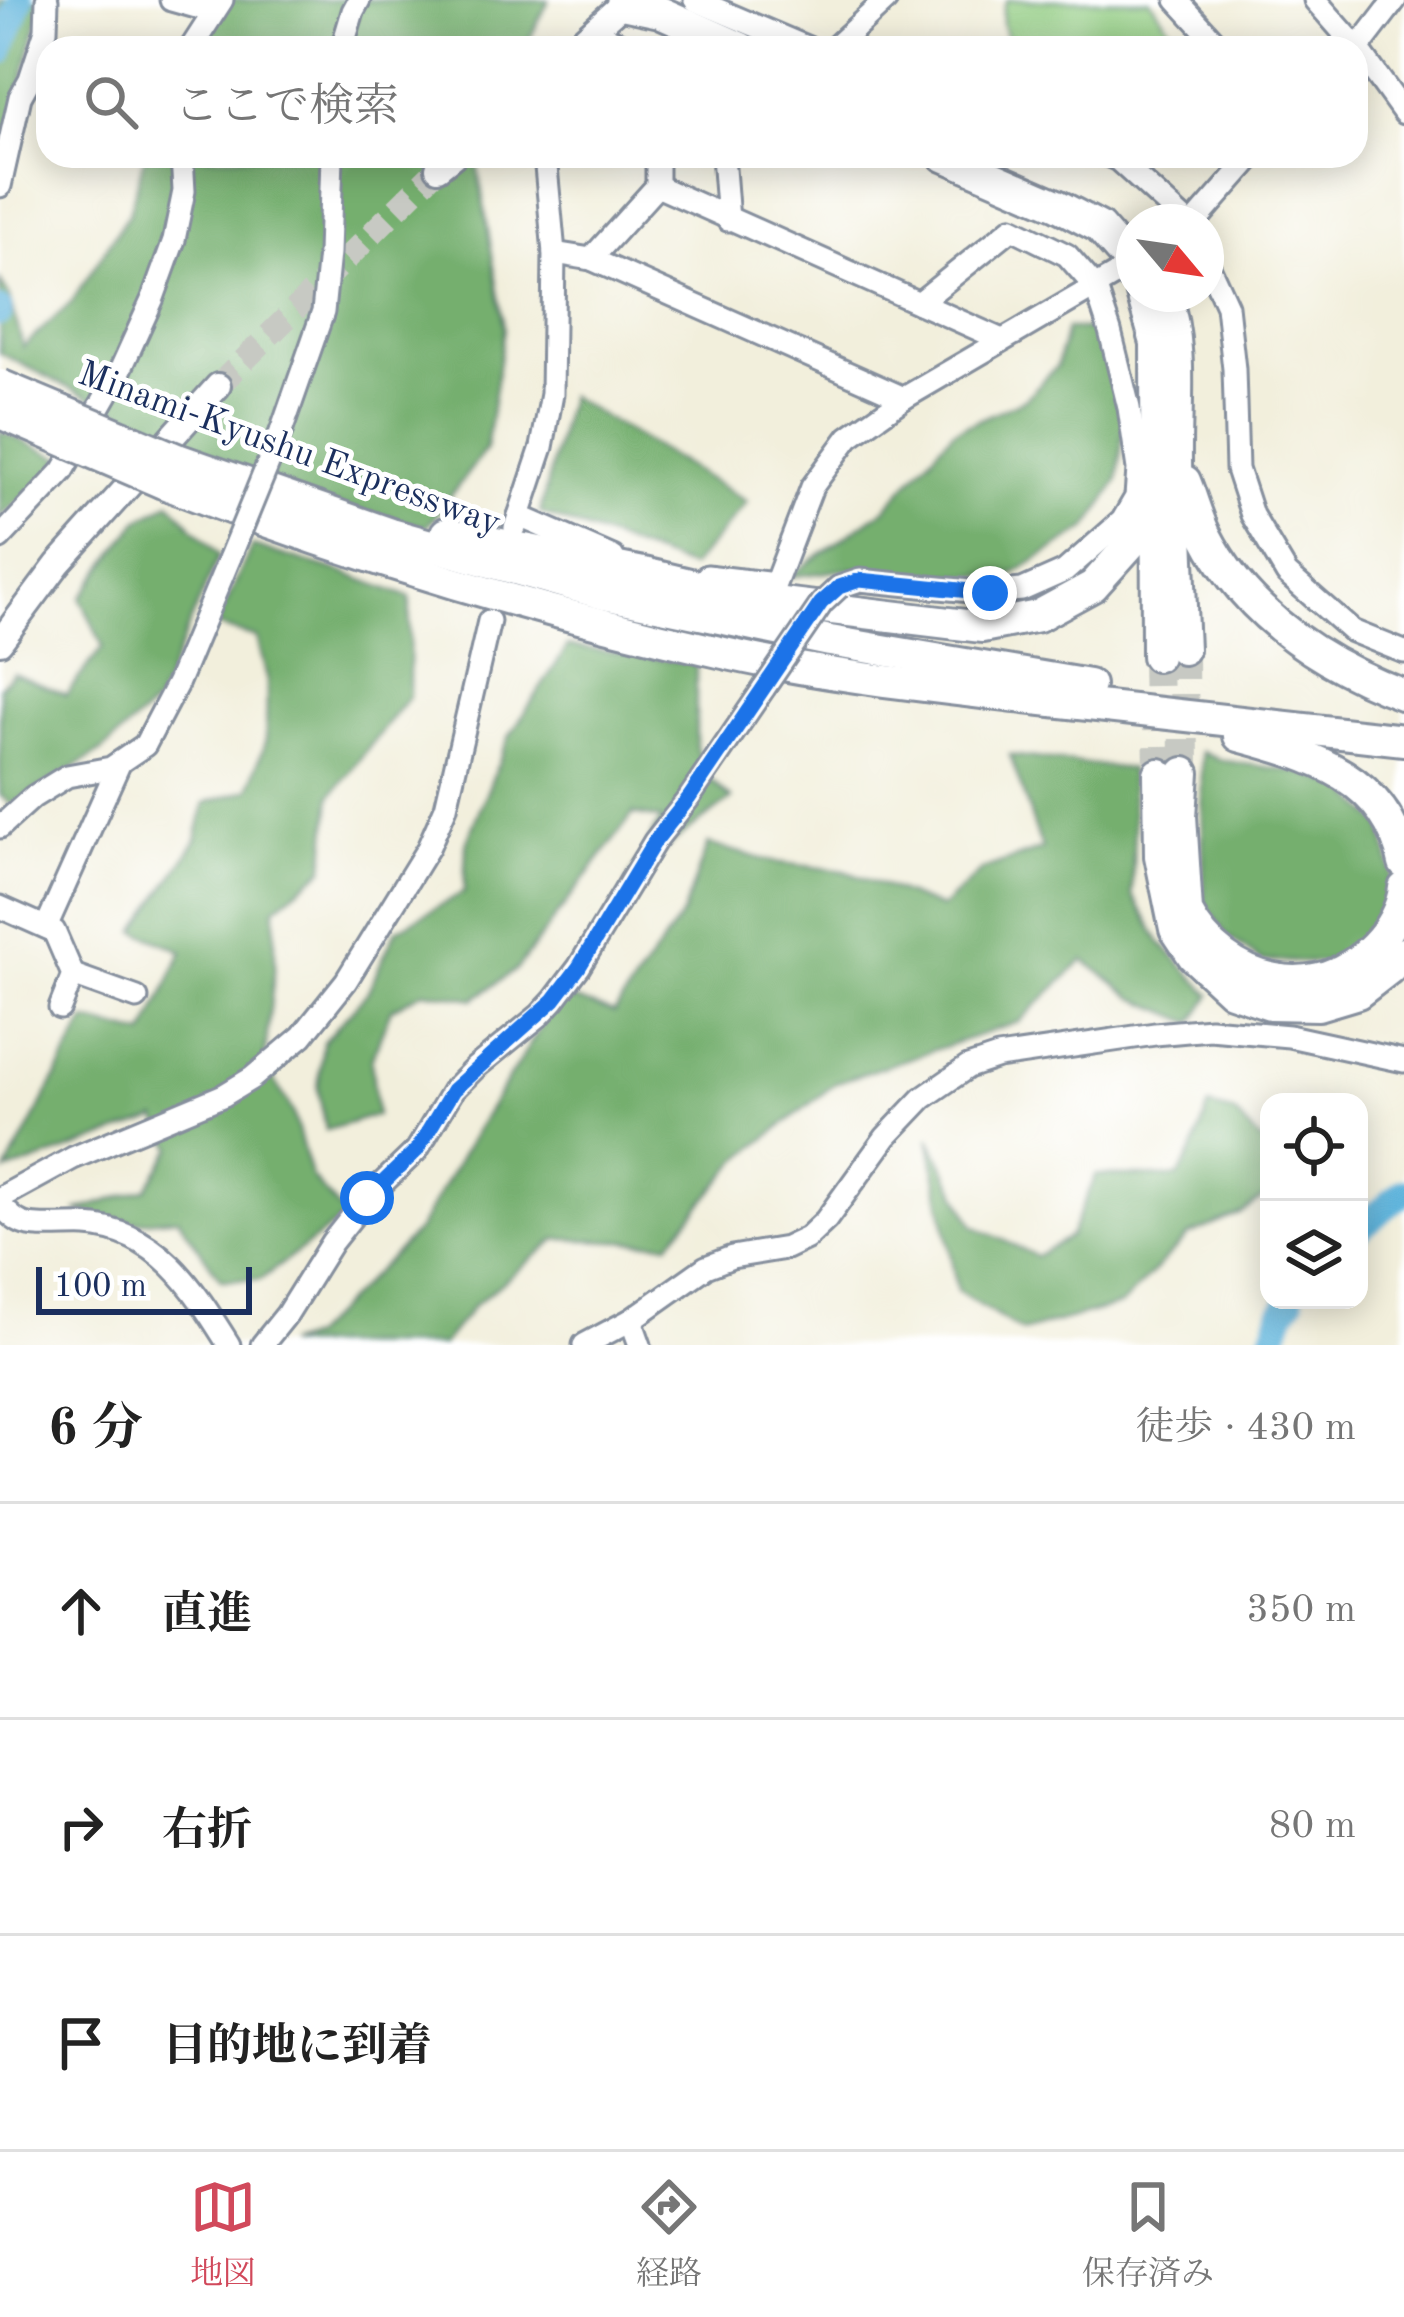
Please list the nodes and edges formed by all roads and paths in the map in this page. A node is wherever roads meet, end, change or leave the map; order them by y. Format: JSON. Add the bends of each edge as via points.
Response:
{"nodes":[{"id":1,"x":47,"y":0,"type":"edge"},
{"id":2,"x":171,"y":0,"type":"edge"},
{"id":3,"x":359,"y":0,"type":"edge"},
{"id":4,"x":695,"y":0,"type":"edge"},
{"id":5,"x":886,"y":0,"type":"edge"},
{"id":6,"x":1177,"y":0,"type":"edge"},
{"id":7,"x":1315,"y":0,"type":"edge"},
{"id":8,"x":1395,"y":0,"type":"edge"},
{"id":9,"x":625,"y":2,"type":"edge"},
{"id":10,"x":1404,"y":5,"type":"edge"},
{"id":11,"x":218,"y":6,"type":"edge"},
{"id":12,"x":740,"y":8,"type":"edge"},
{"id":13,"x":44,"y":36,"type":"edge"},
{"id":14,"x":199,"y":36,"type":"edge"},
{"id":15,"x":346,"y":36,"type":"edge"},
{"id":16,"x":585,"y":36,"type":"edge"},
{"id":17,"x":666,"y":36,"type":"edge"},
{"id":18,"x":714,"y":36,"type":"edge"},
{"id":19,"x":788,"y":36,"type":"edge"},
{"id":20,"x":847,"y":36,"type":"edge"},
{"id":21,"x":1210,"y":36,"type":"edge"},
{"id":22,"x":1345,"y":36,"type":"edge"},
{"id":23,"x":1368,"y":36,"type":"edge"},
{"id":24,"x":36,"y":61,"type":"edge"},
{"id":25,"x":1368,"y":65,"type":"edge"},
{"id":26,"x":1404,"y":113,"type":"edge"},
{"id":27,"x":183,"y":168,"type":"edge"},
{"id":28,"x":332,"y":168,"type":"edge"},
{"id":29,"x":546,"y":168,"type":"edge"},
{"id":30,"x":657,"y":168,"type":"edge"},
{"id":31,"x":724,"y":168,"type":"edge"},
{"id":32,"x":972,"y":168,"type":"edge"},
{"id":33,"x":1018,"y":168,"type":"edge"},
{"id":34,"x":1128,"y":168,"type":"edge"},
{"id":35,"x":1242,"y":168,"type":"edge"},
{"id":36,"x":0,"y":186,"type":"edge"},
{"id":37,"x":656,"y":186,"type":"junction"},
{"id":38,"x":1167,"y":204,"type":"edge"},
{"id":39,"x":1211,"y":204,"type":"edge"},
{"id":40,"x":728,"y":220,"type":"junction"},
{"id":41,"x":1116,"y":222,"type":"edge"},
{"id":42,"x":1116,"y":246,"type":"edge"},
{"id":43,"x":554,"y":253,"type":"junction"},
{"id":44,"x":592,"y":259,"type":"junction"},
{"id":45,"x":1116,"y":284,"type":"edge"},
{"id":46,"x":1096,"y":288,"type":"junction"},
{"id":47,"x":1224,"y":299,"type":"edge"},
{"id":48,"x":919,"y":303,"type":"junction"},
{"id":49,"x":1144,"y":312,"type":"edge"},
{"id":50,"x":1171,"y":312,"type":"edge"},
{"id":51,"x":1002,"y":340,"type":"junction"},
{"id":52,"x":0,"y":385,"type":"edge"},
{"id":53,"x":218,"y":386,"type":"tunnel mouth"},
{"id":54,"x":904,"y":398,"type":"junction"},
{"id":55,"x":0,"y":413,"type":"edge"},
{"id":56,"x":1166,"y":463,"type":"junction"},
{"id":57,"x":170,"y":471,"type":"junction"},
{"id":58,"x":327,"y":513,"type":"junction"},
{"id":59,"x":0,"y":538,"type":"edge"},
{"id":60,"x":489,"y":621,"type":"dead end"},
{"id":61,"x":0,"y":641,"type":"edge"},
{"id":62,"x":1404,"y":652,"type":"edge"},
{"id":63,"x":1170,"y":653,"type":"tunnel mouth"},
{"id":64,"x":861,"y":676,"type":"junction"},
{"id":65,"x":1404,"y":695,"type":"edge"},
{"id":66,"x":1404,"y":739,"type":"edge"},
{"id":67,"x":120,"y":762,"type":"junction"},
{"id":68,"x":0,"y":826,"type":"edge"},
{"id":69,"x":1404,"y":862,"type":"edge"},
{"id":70,"x":1404,"y":888,"type":"edge"},
{"id":71,"x":0,"y":907,"type":"edge"},
{"id":72,"x":46,"y":927,"type":"junction"},
{"id":73,"x":1404,"y":953,"type":"edge"},
{"id":74,"x":73,"y":975,"type":"junction"},
{"id":75,"x":137,"y":998,"type":"dead end"},
{"id":76,"x":60,"y":1009,"type":"dead end"},
{"id":77,"x":1404,"y":1061,"type":"edge"},
{"id":78,"x":0,"y":1202,"type":"edge"},
{"id":79,"x":631,"y":1320,"type":"junction"},
{"id":80,"x":229,"y":1345,"type":"edge"},
{"id":81,"x":262,"y":1345,"type":"edge"},
{"id":82,"x":584,"y":1345,"type":"edge"},
{"id":83,"x":640,"y":1345,"type":"edge"}],
"edges":[{"from":1,"to":13,"type":"street"},
{"from":2,"to":11,"type":"street"},
{"from":3,"to":15,"type":"street"},
{"from":4,"to":12,"type":"street"},
{"from":5,"to":20,"type":"street"},
{"from":6,"to":21,"type":"street"},
{"from":7,"to":22,"type":"street"},
{"from":8,"to":10,"type":"street"},
{"from":8,"to":23,"type":"street"},
{"from":9,"to":16,"type":"main road"},
{"from":9,"to":17,"type":"highway"},
{"from":9,"to":18,"type":"highway"},
{"from":11,"to":14,"type":"street"},
{"from":12,"to":19,"type":"street"},
{"from":24,"to":36,"type":"street"},
{"from":25,"to":26,"type":"street"},
{"from":27,"to":59,"type":"street","via":[[174,240],[119,374],[63,471]]},
{"from":28,"to":67,"type":"street","bridge":true,"via":[[323,312],[281,432],[178,682],[145,745]]},
{"from":29,"to":43,"type":"street"},
{"from":30,"to":37,"type":"street"},
{"from":31,"to":40,"type":"street"},
{"from":32,"to":42,"type":"highway","via":[[1099,227]]},
{"from":33,"to":41,"type":"highway","via":[[1094,201]]},
{"from":34,"to":38,"type":"street"},
{"from":35,"to":39,"type":"street"},
{"from":37,"to":40,"type":"street"},
{"from":37,"to":44,"type":"street"},
{"from":40,"to":48,"type":"street"},
{"from":43,"to":44,"type":"street"},
{"from":43,"to":54,"type":"street","via":[[552,394],[515,526],[632,566],[775,584],[812,487],[849,437]]},
{"from":44,"to":54,"type":"street"},
{"from":45,"to":46,"type":"street"},
{"from":46,"to":48,"type":"street","via":[[1066,255],[1012,228]]},
{"from":46,"to":51,"type":"street"},
{"from":46,"to":81,"type":"street","bridge":true,"via":[[1138,469],[1136,497],[1122,521],[1065,572],[1022,590],[860,580],[821,603],[655,841],[579,967],[554,1000],[453,1090],[417,1150],[332,1242]]},
{"from":47,"to":62,"type":"street","via":[[1237,469],[1252,515],[1287,574],[1352,632]]},
{"from":48,"to":51,"type":"street"},
{"from":49,"to":56,"type":"highway","via":[[1156,344]]},
{"from":50,"to":56,"type":"highway","via":[[1178,360]]},
{"from":51,"to":54,"type":"street"},
{"from":52,"to":57,"type":"highway","name":"Minami-Kyushu Expressway","bridge":true},
{"from":53,"to":61,"type":"main road"},
{"from":55,"to":57,"type":"highway","name":"Minami-Kyushu Expressway","bridge":true},
{"from":56,"to":58,"type":"highway","via":[[1137,537],[1094,586],[1038,616],[982,627],[757,600]]},
{"from":56,"to":63,"type":"highway"},
{"from":56,"to":65,"type":"highway","via":[[1244,595],[1297,641]]},
{"from":57,"to":58,"type":"highway","name":"Minami-Kyushu Expressway"},
{"from":57,"to":64,"type":"highway","name":"Minami-Kyushu Expressway","via":[[316,541],[510,599],[721,653]]},
{"from":58,"to":66,"type":"highway","name":"Minami-Kyushu Expressway","via":[[626,598],[984,669]]},
{"from":60,"to":78,"type":"street","via":[[446,807],[428,848],[302,1036],[224,1095],[73,1158]]},
{"from":64,"to":66,"type":"highway","name":"Minami-Kyushu Expressway"},
{"from":64,"to":69,"type":"highway","via":[[988,701],[1171,722],[1274,746],[1359,783],[1389,819]]},
{"from":67,"to":68,"type":"street","via":[[67,776]]},
{"from":67,"to":72,"type":"street"},
{"from":70,"to":73,"type":"highway","via":[[1387,932],[1351,968],[1280,982],[1229,960],[1187,912],[1172,773],[1160,856],[1175,929],[1231,991],[1270,1004],[1318,1005],[1358,993]]},
{"from":71,"to":72,"type":"street"},
{"from":72,"to":74,"type":"street"},
{"from":74,"to":75,"type":"street"},
{"from":74,"to":76,"type":"street"},
{"from":77,"to":79,"type":"street","via":[[1210,1029],[968,1067],[886,1137],[807,1238],[706,1267]]},
{"from":78,"to":80,"type":"street","via":[[23,1224],[129,1234],[169,1261]]},
{"from":79,"to":82,"type":"street"},
{"from":79,"to":83,"type":"street"}]}
